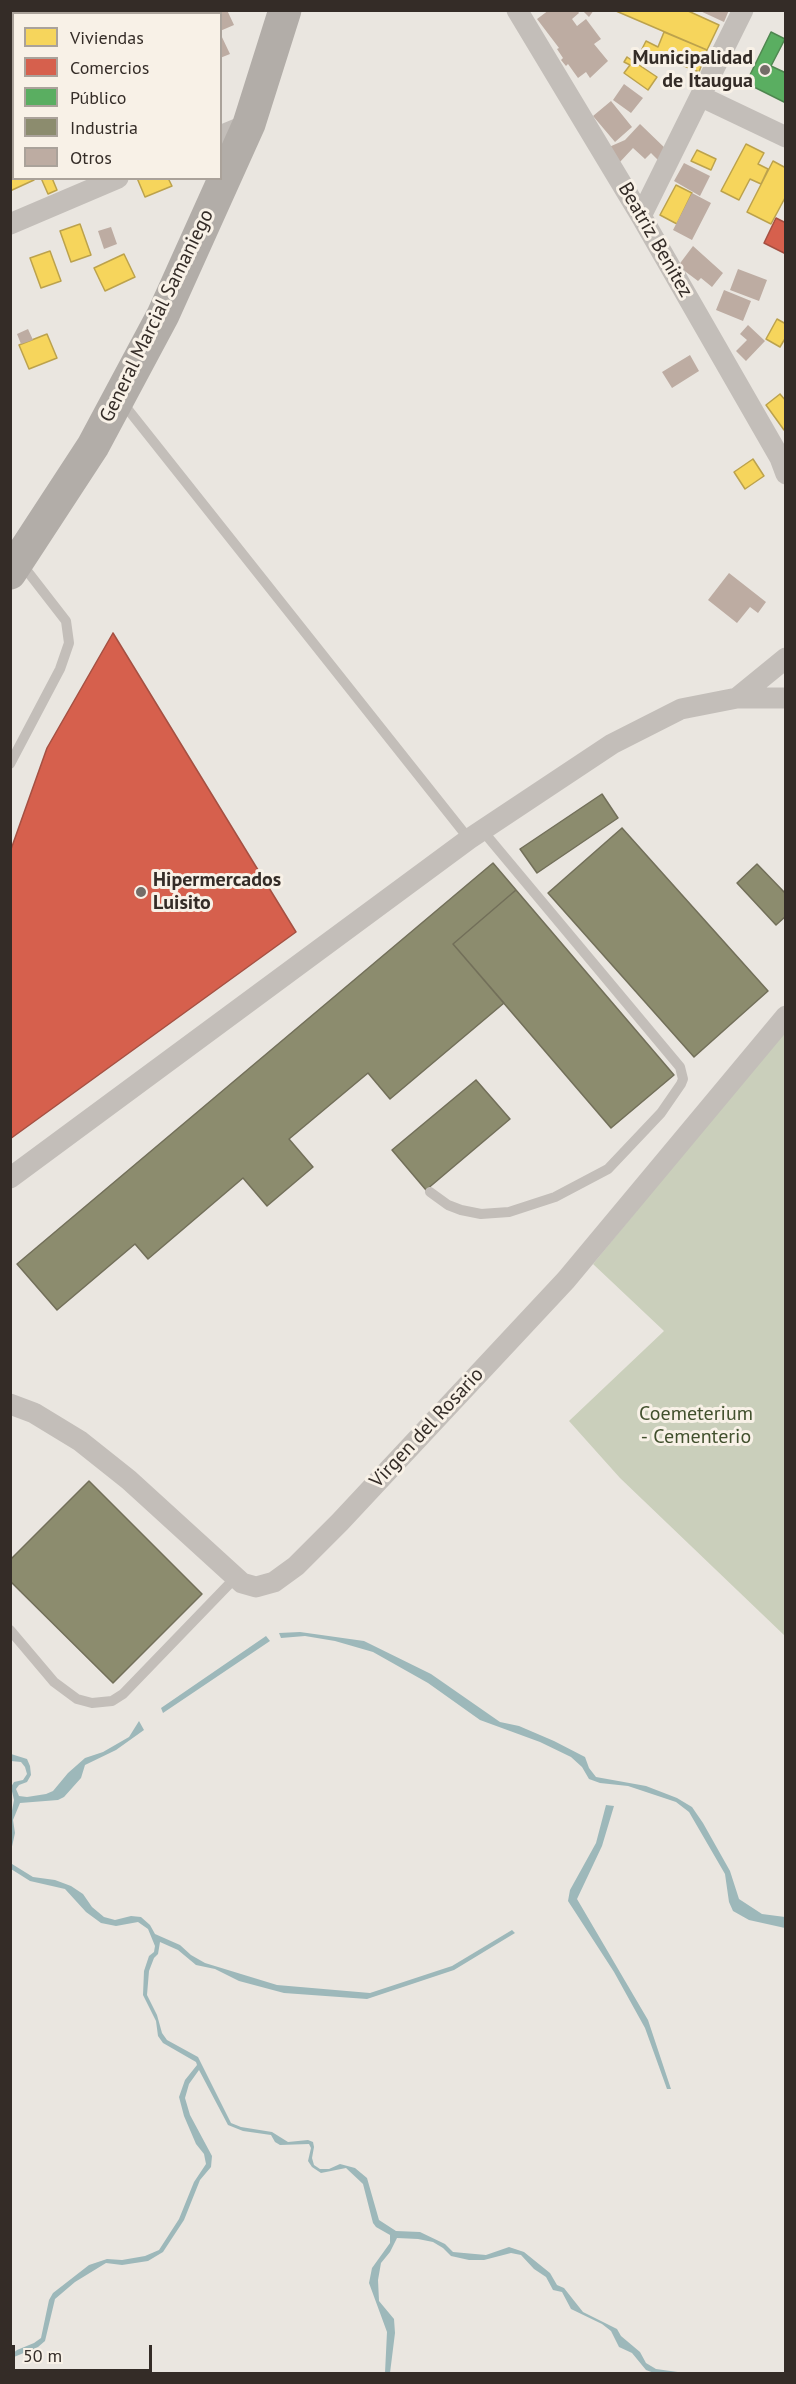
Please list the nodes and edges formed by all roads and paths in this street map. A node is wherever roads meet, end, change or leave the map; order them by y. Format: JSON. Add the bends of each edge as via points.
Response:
{"nodes":[{"id":1,"x":285,"y":10,"type":"edge"},
{"id":2,"x":517,"y":10,"type":"edge"},
{"id":3,"x":743,"y":10,"type":"edge"},
{"id":4,"x":702,"y":97,"type":"junction"},
{"id":5,"x":235,"y":130,"type":"edge"},
{"id":6,"x":786,"y":137,"type":"edge"},
{"id":7,"x":222,"y":163,"type":"edge"},
{"id":8,"x":113,"y":180,"type":"edge"},
{"id":9,"x":216,"y":180,"type":"edge"},
{"id":10,"x":641,"y":216,"type":"junction"},
{"id":11,"x":10,"y":224,"type":"edge"},
{"id":12,"x":118,"y":398,"type":"junction"},
{"id":13,"x":784,"y":460,"type":"edge"},
{"id":14,"x":15,"y":567,"type":"edge"},
{"id":15,"x":786,"y":658,"type":"edge"},
{"id":16,"x":737,"y":698,"type":"junction"},
{"id":17,"x":786,"y":698,"type":"edge"},
{"id":18,"x":10,"y":764,"type":"edge"},
{"id":19,"x":476,"y":835,"type":"junction"},
{"id":20,"x":786,"y":1016,"type":"edge"},
{"id":21,"x":10,"y":1179,"type":"edge"},
{"id":22,"x":430,"y":1192,"type":"dead end"},
{"id":23,"x":10,"y":1404,"type":"edge"},
{"id":24,"x":236,"y":1577,"type":"junction"},
{"id":25,"x":10,"y":1630,"type":"edge"}],
"edges":[{"from":1,"to":5,"type":"main road","name":"General Marcial Samaniego"},
{"from":2,"to":10,"type":"street","name":"Beatriz Benitez"},
{"from":3,"to":4,"type":"street"},
{"from":4,"to":6,"type":"street"},
{"from":4,"to":10,"type":"street"},
{"from":5,"to":7,"type":"main road","name":"General Marcial Samaniego"},
{"from":8,"to":11,"type":"street"},
{"from":9,"to":12,"type":"main road","name":"General Marcial Samaniego","via":[[163,315]]},
{"from":10,"to":13,"type":"street","name":"Beatriz Benitez"},
{"from":12,"to":14,"type":"main road","name":"General Marcial Samaniego","via":[[93,446]]},
{"from":12,"to":19,"type":"lane"},
{"from":14,"to":18,"type":"lane","via":[[66,621],[69,644]]},
{"from":15,"to":16,"type":"street"},
{"from":16,"to":17,"type":"street"},
{"from":16,"to":19,"type":"street","via":[[681,709],[612,744]]},
{"from":19,"to":21,"type":"street"},
{"from":19,"to":22,"type":"lane","via":[[680,1067],[683,1079],[661,1113],[608,1169],[555,1197],[509,1212],[481,1214],[461,1210]]},
{"from":20,"to":24,"type":"street","name":"Virgen del Rosario","via":[[566,1280],[340,1522],[274,1582],[250,1586]]},
{"from":23,"to":24,"type":"street","name":"Virgen del Rosario","via":[[34,1413],[80,1442],[129,1480]]},
{"from":24,"to":25,"type":"lane","via":[[112,1701],[92,1703],[77,1699],[54,1682]]}]}
